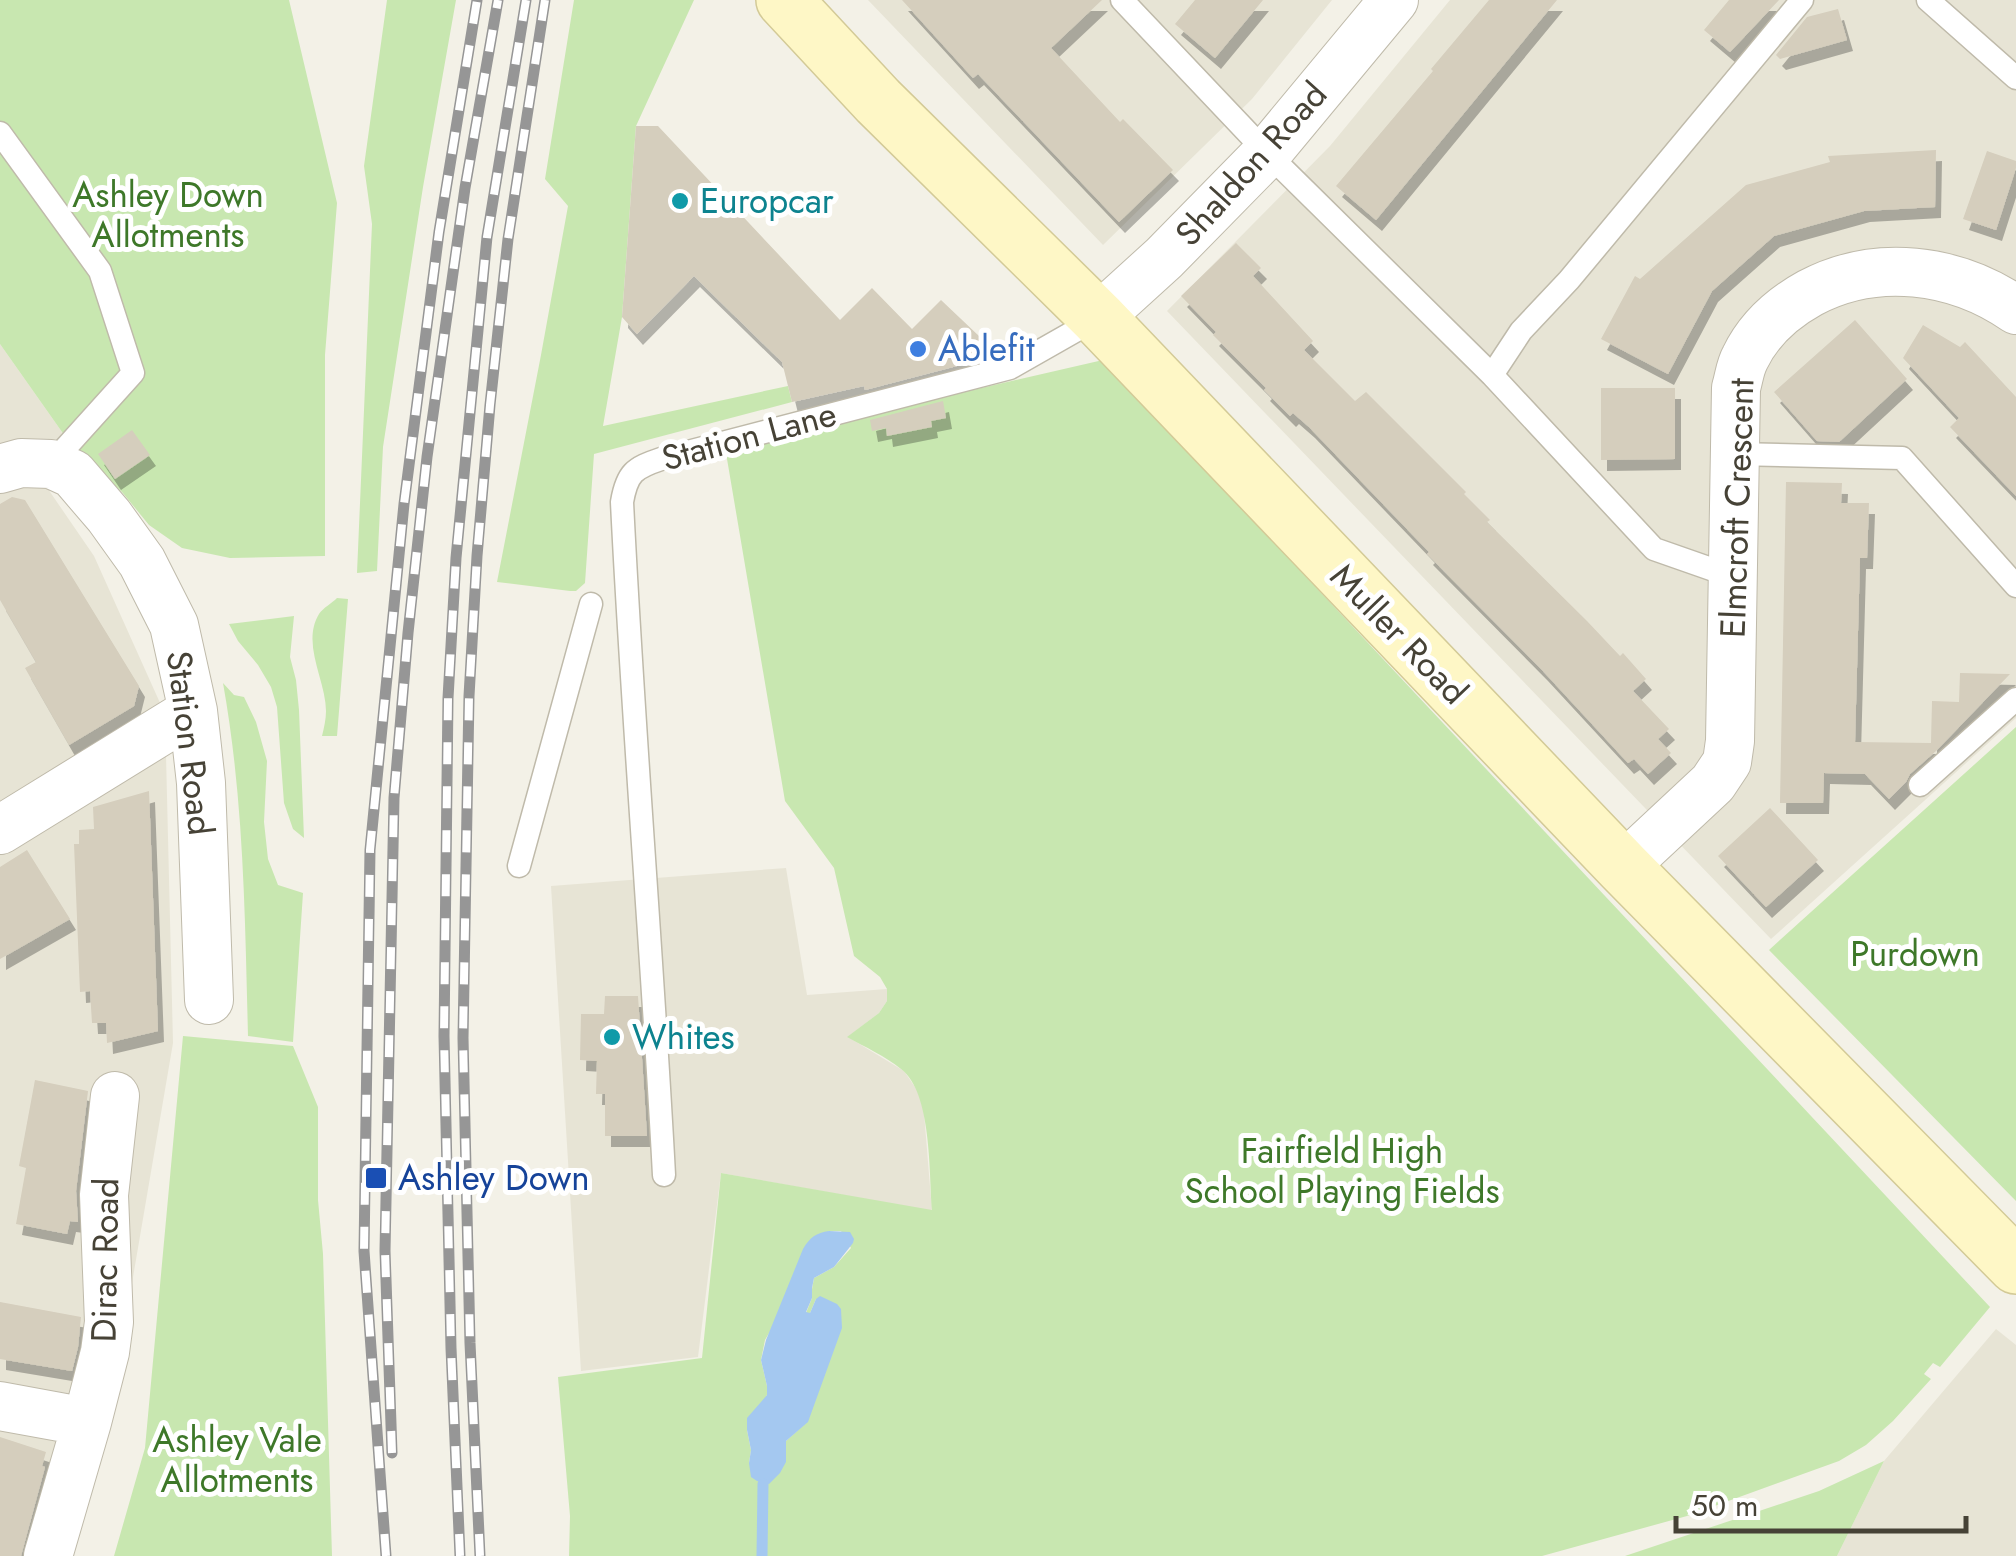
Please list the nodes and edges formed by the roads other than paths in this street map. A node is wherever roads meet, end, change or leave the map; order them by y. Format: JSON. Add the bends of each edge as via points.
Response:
{"nodes":[{"id":1,"x":784,"y":0,"type":"edge"},
{"id":2,"x":1122,"y":0,"type":"edge"},
{"id":3,"x":1394,"y":0,"type":"edge"},
{"id":4,"x":1802,"y":0,"type":"edge"},
{"id":5,"x":1928,"y":0,"type":"edge"},
{"id":6,"x":2016,"y":78,"type":"edge"},
{"id":7,"x":0,"y":133,"type":"edge"},
{"id":8,"x":1268,"y":153,"type":"junction"},
{"id":9,"x":2016,"y":310,"type":"edge"},
{"id":10,"x":1098,"y":318,"type":"junction"},
{"id":11,"x":1492,"y":375,"type":"junction"},
{"id":12,"x":1735,"y":454,"type":"junction"},
{"id":13,"x":51,"y":464,"type":"junction"},
{"id":14,"x":0,"y":468,"type":"edge"},
{"id":15,"x":1734,"y":577,"type":"junction"},
{"id":16,"x":2016,"y":586,"type":"edge"},
{"id":17,"x":592,"y":604,"type":"dead end"},
{"id":18,"x":2016,"y":699,"type":"edge"},
{"id":19,"x":193,"y":711,"type":"junction"},
{"id":20,"x":1920,"y":785,"type":"dead end"},
{"id":21,"x":0,"y":830,"type":"edge"},
{"id":22,"x":519,"y":866,"type":"dead end"},
{"id":23,"x":1623,"y":867,"type":"junction"},
{"id":24,"x":210,"y":1000,"type":"dead end"},
{"id":25,"x":115,"y":1096,"type":"dead end"},
{"id":26,"x":664,"y":1175,"type":"dead end"},
{"id":27,"x":2016,"y":1266,"type":"edge"},
{"id":28,"x":0,"y":1406,"type":"edge"},
{"id":29,"x":87,"y":1422,"type":"junction"},
{"id":30,"x":48,"y":1556,"type":"edge"}],
"edges":[{"from":1,"to":10,"type":"main road","name":"Muller Road"},
{"from":2,"to":8,"type":"lane"},
{"from":3,"to":8,"type":"street","name":"Shaldon Road"},
{"from":4,"to":11,"type":"lane"},
{"from":5,"to":6,"type":"lane"},
{"from":7,"to":13,"type":"lane","via":[[100,271],[134,373]]},
{"from":8,"to":10,"type":"street","name":"Shaldon Road"},
{"from":8,"to":11,"type":"lane"},
{"from":9,"to":12,"type":"street","name":"Elmcroft Crescent","via":[[1992,294],[1934,275],[1868,272],[1833,281],[1775,315],[1743,361]]},
{"from":10,"to":23,"type":"main road","name":"Muller Road"},
{"from":10,"to":26,"type":"lane","name":"Station Lane","via":[[1010,368],[638,466],[625,483],[633,717]]},
{"from":11,"to":15,"type":"lane","via":[[1654,549]]},
{"from":12,"to":15,"type":"street","name":"Elmcroft Crescent"},
{"from":12,"to":16,"type":"lane","via":[[1902,458]]},
{"from":13,"to":14,"type":"street"},
{"from":13,"to":19,"type":"street","name":"Station Road","via":[[73,474],[142,562],[174,625]]},
{"from":15,"to":23,"type":"street","name":"Elmcroft Crescent","via":[[1727,762]]},
{"from":17,"to":22,"type":"lane"},
{"from":18,"to":20,"type":"lane"},
{"from":19,"to":21,"type":"street"},
{"from":19,"to":24,"type":"street","name":"Station Road"},
{"from":23,"to":27,"type":"main road","name":"Muller Road"},
{"from":25,"to":29,"type":"street","name":"Dirac Road","via":[[104,1195],[109,1322]]},
{"from":28,"to":29,"type":"street"},
{"from":29,"to":30,"type":"street","name":"Dirac Road"}]}
